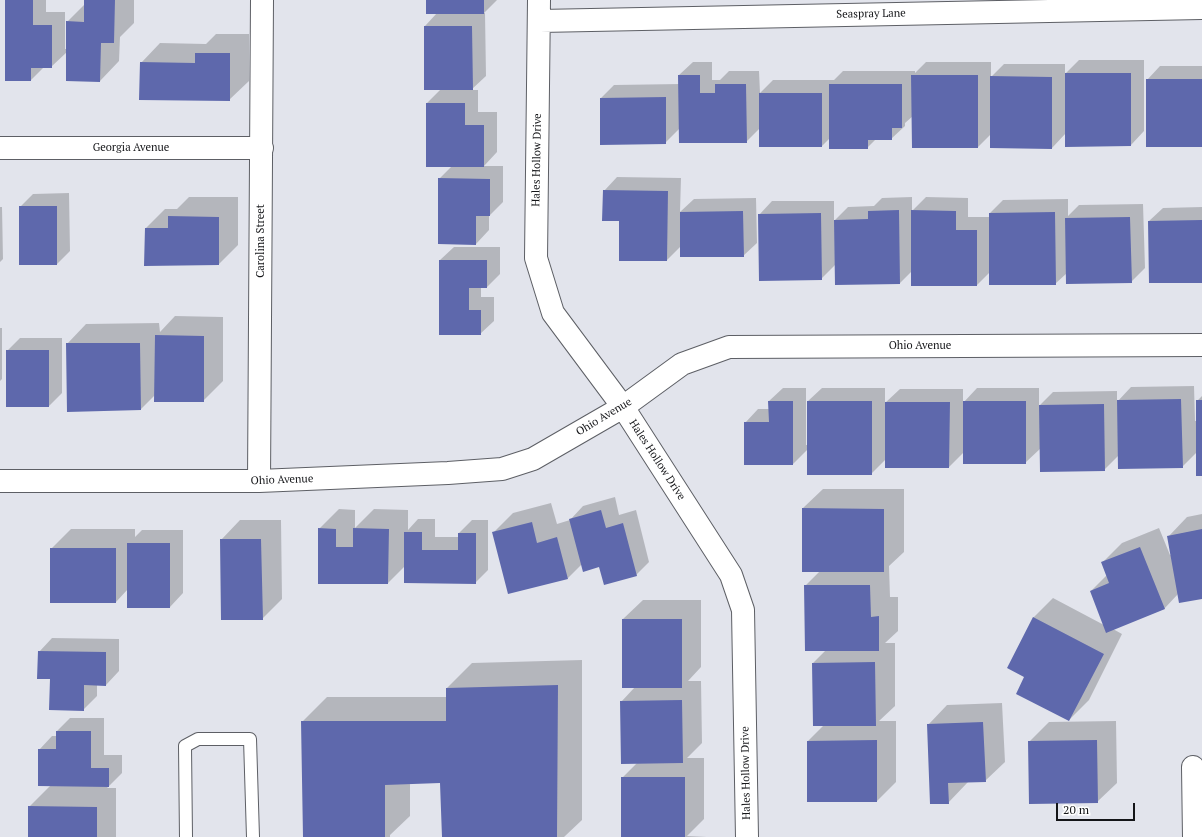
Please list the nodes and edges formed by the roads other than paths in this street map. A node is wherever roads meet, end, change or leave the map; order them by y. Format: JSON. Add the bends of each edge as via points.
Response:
{"nodes":[{"id":1,"x":262,"y":0,"type":"edge"},
{"id":2,"x":1202,"y":8,"type":"edge"},
{"id":3,"x":540,"y":10,"type":"edge"},
{"id":4,"x":0,"y":148,"type":"edge"},
{"id":5,"x":262,"y":148,"type":"junction"},
{"id":6,"x":1202,"y":345,"type":"edge"},
{"id":7,"x":623,"y":407,"type":"junction"},
{"id":8,"x":0,"y":480,"type":"edge"},
{"id":9,"x":259,"y":481,"type":"junction"},
{"id":10,"x":1193,"y":767,"type":"dead end"},
{"id":11,"x":186,"y":837,"type":"edge"},
{"id":12,"x":253,"y":837,"type":"edge"},
{"id":13,"x":747,"y":837,"type":"edge"},
{"id":14,"x":1194,"y":837,"type":"edge"}],
"edges":[{"from":1,"to":5,"type":"street","name":"Carolina Street"},
{"from":2,"to":3,"type":"street","name":"Seaspray Lane"},
{"from":3,"to":7,"type":"street","name":"Hales Hollow Drive","via":[[536,258],[553,313]]},
{"from":4,"to":5,"type":"street","name":"Georgia Avenue"},
{"from":5,"to":9,"type":"street","name":"Carolina Street"},
{"from":6,"to":7,"type":"street","name":"Ohio Avenue","via":[[729,346],[682,364]]},
{"from":7,"to":9,"type":"street","name":"Ohio Avenue","via":[[533,459],[502,469]]},
{"from":7,"to":13,"type":"street","name":"Hales Hollow Drive","via":[[731,575],[742,610]]},
{"from":8,"to":9,"type":"street","name":"Ohio Avenue"},
{"from":10,"to":14,"type":"street"},
{"from":11,"to":12,"type":"lane","via":[[185,746],[198,738],[250,739]]}]}
